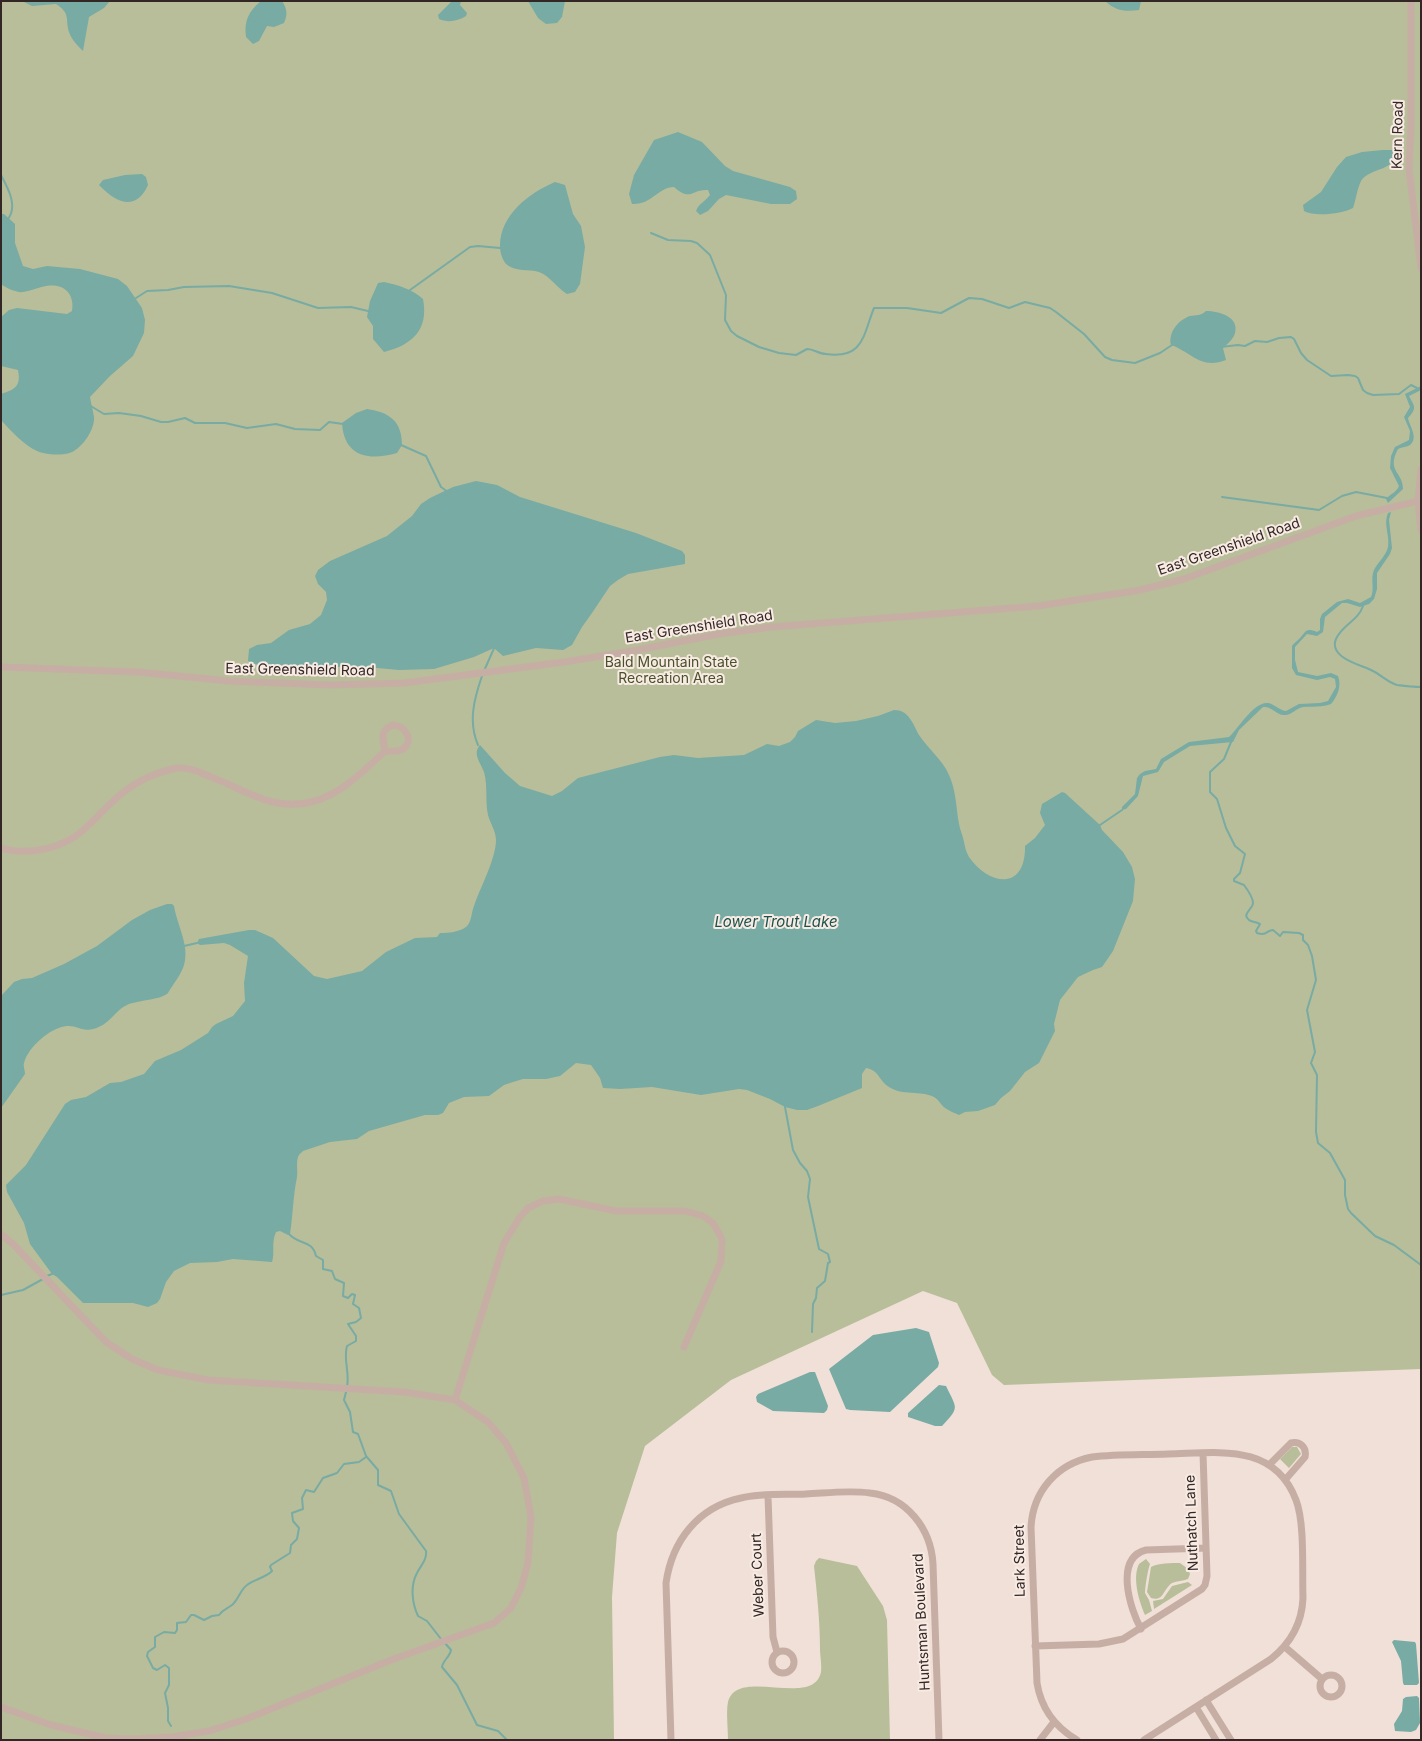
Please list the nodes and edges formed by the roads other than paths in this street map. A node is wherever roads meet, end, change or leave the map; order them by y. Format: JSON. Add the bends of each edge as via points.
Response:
{"nodes":[{"id":1,"x":1411,"y":1,"type":"edge"},
{"id":2,"x":1421,"y":268,"type":"edge"},
{"id":3,"x":1421,"y":469,"type":"edge"},
{"id":4,"x":1418,"y":501,"type":"junction"},
{"id":5,"x":1421,"y":530,"type":"edge"},
{"id":6,"x":1,"y":667,"type":"edge"},
{"id":7,"x":385,"y":751,"type":"dead end"},
{"id":8,"x":1,"y":848,"type":"edge"},
{"id":9,"x":1,"y":1234,"type":"edge"},
{"id":10,"x":684,"y":1347,"type":"dead end"},
{"id":11,"x":455,"y":1400,"type":"junction"},
{"id":12,"x":1202,"y":1453,"type":"junction"},
{"id":13,"x":1269,"y":1465,"type":"junction"},
{"id":14,"x":1285,"y":1480,"type":"junction"},
{"id":15,"x":768,"y":1496,"type":"junction"},
{"id":16,"x":1206,"y":1548,"type":"junction"},
{"id":17,"x":1141,"y":1629,"type":"junction"},
{"id":18,"x":1035,"y":1646,"type":"junction"},
{"id":19,"x":1284,"y":1647,"type":"junction"},
{"id":20,"x":777,"y":1652,"type":"dead end"},
{"id":21,"x":1322,"y":1678,"type":"dead end"},
{"id":22,"x":1206,"y":1700,"type":"junction"},
{"id":23,"x":1,"y":1707,"type":"edge"},
{"id":24,"x":1196,"y":1707,"type":"junction"},
{"id":25,"x":1054,"y":1722,"type":"junction"},
{"id":26,"x":1072,"y":1739,"type":"edge"},
{"id":27,"x":671,"y":1740,"type":"edge"},
{"id":28,"x":939,"y":1740,"type":"edge"},
{"id":29,"x":1040,"y":1740,"type":"edge"},
{"id":30,"x":1144,"y":1740,"type":"edge"},
{"id":31,"x":1216,"y":1740,"type":"edge"},
{"id":32,"x":1231,"y":1740,"type":"edge"}],
"edges":[{"from":1,"to":2,"type":"street","name":"Kern Road","via":[[1409,169]]},
{"from":3,"to":4,"type":"street"},
{"from":4,"to":5,"type":"street"},
{"from":4,"to":6,"type":"street","name":"East Greenshield Road","via":[[1356,516],[1184,579],[1131,591],[1038,606],[772,627],[564,662],[404,683],[249,682],[138,672]]},
{"from":7,"to":8,"type":"street","via":[[352,782],[304,804],[272,802],[194,770],[174,768],[140,781],[123,792],[70,841],[28,852]]},
{"from":9,"to":11,"type":"street","via":[[106,1342],[132,1359],[158,1370],[208,1380],[405,1392]]},
{"from":10,"to":11,"type":"street","via":[[721,1261],[722,1239],[713,1223],[685,1211],[616,1211],[558,1199],[543,1201],[528,1208],[504,1243]]},
{"from":11,"to":23,"type":"street","via":[[488,1422],[506,1443],[524,1478],[531,1516],[528,1562],[521,1588],[511,1608],[494,1623],[209,1731],[172,1737],[106,1738],[51,1726]]},
{"from":12,"to":13,"type":"street","name":"Lark Street","via":[[1240,1453]]},
{"from":12,"to":16,"type":"street","name":"Nuthatch Lane"},
{"from":12,"to":18,"type":"street","name":"Lark Street","via":[[1092,1457],[1067,1465],[1047,1482],[1034,1505],[1031,1520]]},
{"from":13,"to":14,"type":"street","name":"Lark Street"},
{"from":13,"to":14,"type":"street","via":[[1290,1443],[1303,1445],[1305,1457]]},
{"from":14,"to":19,"type":"street","name":"Lark Street","via":[[1300,1513],[1303,1598],[1298,1623]]},
{"from":15,"to":20,"type":"street","name":"Weber Court","via":[[773,1637]]},
{"from":15,"to":27,"type":"street","name":"Huntsman Boulevard","via":[[741,1498],[711,1509],[688,1529],[671,1560],[666,1592]]},
{"from":15,"to":28,"type":"street","name":"Huntsman Boulevard","via":[[877,1494],[902,1505],[922,1526],[933,1556]]},
{"from":16,"to":17,"type":"street","name":"Nuthatch Lane","via":[[1205,1586]]},
{"from":16,"to":17,"type":"street","via":[[1146,1550],[1131,1558],[1129,1598]]},
{"from":17,"to":18,"type":"street","name":"Nuthatch Lane","via":[[1107,1643]]},
{"from":18,"to":25,"type":"street","name":"Lark Street","via":[[1038,1690]]},
{"from":19,"to":21,"type":"street"},
{"from":19,"to":22,"type":"street","name":"Lark Street","via":[[1271,1659]]},
{"from":22,"to":24,"type":"street","name":"Lark Street"},
{"from":22,"to":32,"type":"street"},
{"from":24,"to":30,"type":"street","name":"Lark Street"},
{"from":24,"to":31,"type":"street"},
{"from":25,"to":26,"type":"street","name":"Lark Street"},
{"from":25,"to":29,"type":"street"}]}
